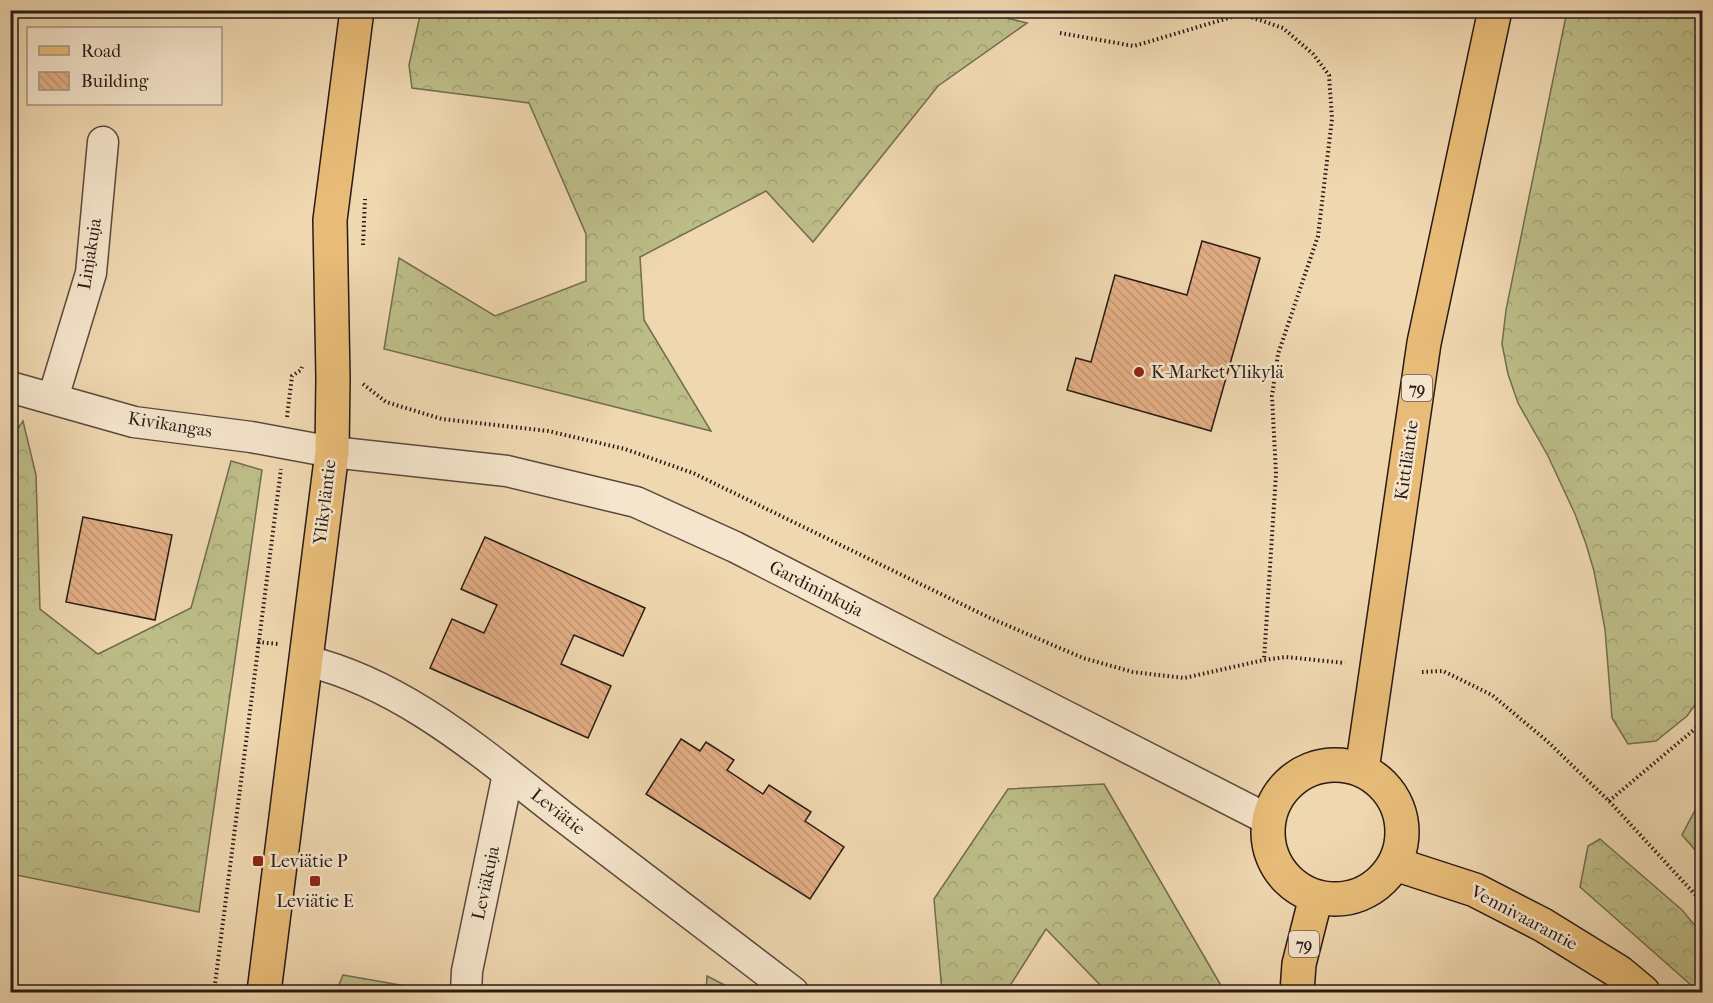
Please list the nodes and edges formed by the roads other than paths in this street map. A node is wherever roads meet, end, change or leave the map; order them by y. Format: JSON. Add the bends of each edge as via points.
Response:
{"nodes":[{"id":1,"x":357,"y":10,"type":"edge"},
{"id":2,"x":1495,"y":10,"type":"edge"},
{"id":3,"x":103,"y":142,"type":"dead end"},
{"id":4,"x":10,"y":387,"type":"edge"},
{"id":5,"x":53,"y":398,"type":"junction"},
{"id":6,"x":332,"y":452,"type":"junction"},
{"id":7,"x":307,"y":661,"type":"junction"},
{"id":8,"x":1362,"y":770,"type":"junction"},
{"id":9,"x":508,"y":774,"type":"junction"},
{"id":10,"x":1269,"y":820,"type":"junction"},
{"id":11,"x":1395,"y":864,"type":"junction"},
{"id":12,"x":1316,"y":897,"type":"junction"},
{"id":13,"x":264,"y":993,"type":"edge"},
{"id":14,"x":466,"y":993,"type":"edge"},
{"id":15,"x":793,"y":993,"type":"edge"},
{"id":16,"x":1297,"y":993,"type":"edge"},
{"id":17,"x":1643,"y":993,"type":"edge"}],
"edges":[{"from":1,"to":6,"type":"main road","name":"Ylikyläntie","via":[[330,220],[352,379]]},
{"from":2,"to":8,"type":"main road","name":"Kittiläntie","number":"79","via":[[1424,343]]},
{"from":3,"to":5,"type":"street","name":"Linjakuja","via":[[91,273]]},
{"from":4,"to":5,"type":"street","name":"Kivikangas"},
{"from":5,"to":6,"type":"street","name":"Kivikangas","via":[[134,422]]},
{"from":6,"to":7,"type":"main road","name":"Ylikyläntie"},
{"from":6,"to":10,"type":"street","name":"Gardininkuja","via":[[507,471],[636,502],[735,547]]},
{"from":7,"to":9,"type":"street","name":"Leviätie","via":[[330,666],[394,695]]},
{"from":7,"to":13,"type":"main road","name":"Ylikyläntie"},
{"from":8,"to":10,"type":"main road","via":[[1340,765],[1308,771],[1283,790]]},
{"from":8,"to":11,"type":"main road","via":[[1388,790],[1399,810],[1403,832]]},
{"from":9,"to":14,"type":"street","name":"Leviäkuja","via":[[467,971]]},
{"from":9,"to":15,"type":"street","name":"Leviätie"},
{"from":10,"to":12,"type":"main road","via":[[1273,859],[1298,888]]},
{"from":11,"to":12,"type":"main road","via":[[1384,879],[1361,895],[1334,900]]},
{"from":11,"to":17,"type":"main road","name":"Vennivaarantie","via":[[1475,890],[1544,925],[1618,972]]},
{"from":12,"to":16,"type":"main road","number":"79","via":[[1299,964]]}]}
